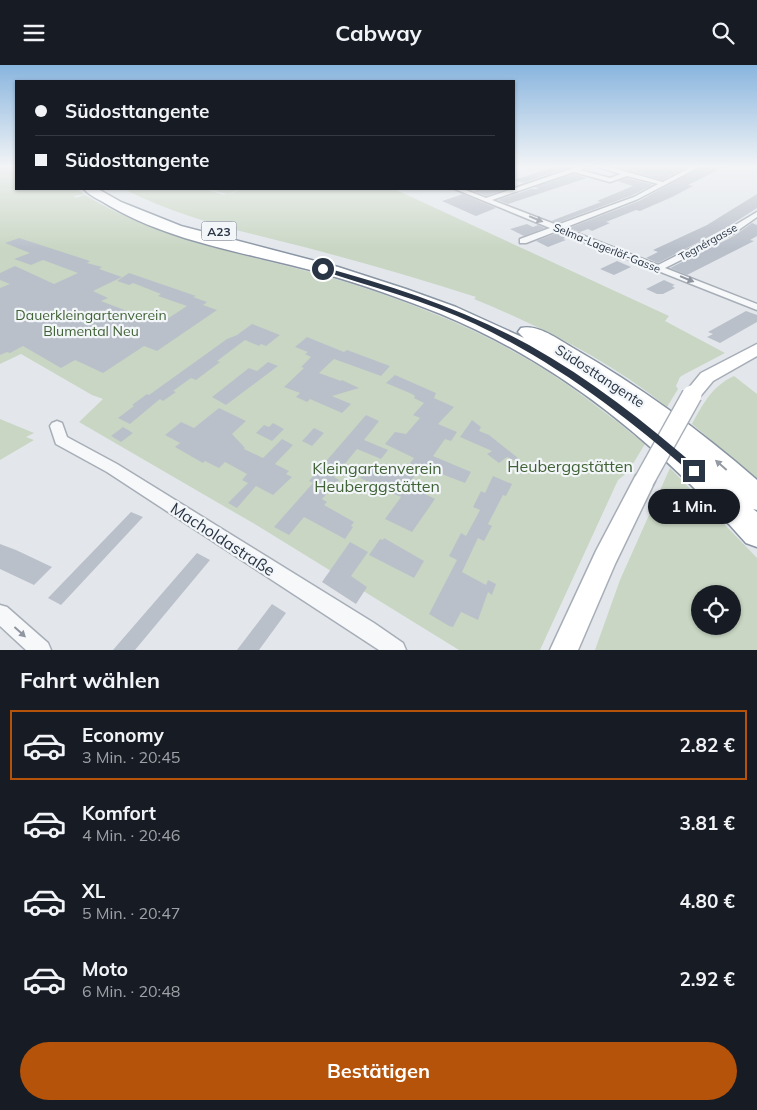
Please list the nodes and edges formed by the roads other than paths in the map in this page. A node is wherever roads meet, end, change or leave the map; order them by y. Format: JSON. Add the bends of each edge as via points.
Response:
{"nodes":[{"id":1,"x":99,"y":194,"type":"edge"},
{"id":2,"x":119,"y":194,"type":"edge"},
{"id":3,"x":471,"y":194,"type":"edge"},
{"id":4,"x":503,"y":194,"type":"edge"},
{"id":5,"x":644,"y":194,"type":"edge"},
{"id":6,"x":486,"y":200,"type":"junction"},
{"id":7,"x":757,"y":214,"type":"edge"},
{"id":8,"x":559,"y":228,"type":"junction"},
{"id":9,"x":523,"y":241,"type":"dead end"},
{"id":10,"x":658,"y":268,"type":"junction"},
{"id":11,"x":757,"y":307,"type":"edge"},
{"id":12,"x":757,"y":349,"type":"edge"},
{"id":13,"x":57,"y":426,"type":"dead end"},
{"id":14,"x":757,"y":498,"type":"edge"},
{"id":15,"x":757,"y":533,"type":"edge"},
{"id":16,"x":0,"y":614,"type":"edge"},
{"id":17,"x":41,"y":650,"type":"edge"},
{"id":18,"x":396,"y":650,"type":"edge"},
{"id":19,"x":564,"y":650,"type":"edge"}],
"edges":[{"from":1,"to":15,"type":"highway","name":"Südosttangente","number":"A23","via":[[121,207],[199,235],[384,287],[445,309],[506,337],[578,378],[633,418],[684,461]]},
{"from":14,"to":2,"type":"highway","name":"Südosttangente","number":"A23","one_way":true,"via":[[702,449],[635,397],[519,327],[423,288],[190,223]]},
{"from":3,"to":6,"type":"street","name":"Selma-Lagerlöf-Gasse"},
{"from":4,"to":6,"type":"street"},
{"from":5,"to":8,"type":"street"},
{"from":6,"to":8,"type":"street","name":"Selma-Lagerlöf-Gasse","one_way":true},
{"from":7,"to":10,"type":"street","name":"Tegnérgasse","via":[[730,232]]},
{"from":8,"to":9,"type":"street"},
{"from":8,"to":10,"type":"street","name":"Selma-Lagerlöf-Gasse"},
{"from":10,"to":11,"type":"street","name":"Selma-Lagerlöf-Gasse","one_way":true},
{"from":12,"to":19,"type":"street","bridge":true,"via":[[707,377],[692,395],[644,481]]},
{"from":13,"to":18,"type":"street","name":"Macholdastraße","via":[[61,439],[112,468]]},
{"from":16,"to":17,"type":"street","one_way":true}]}
